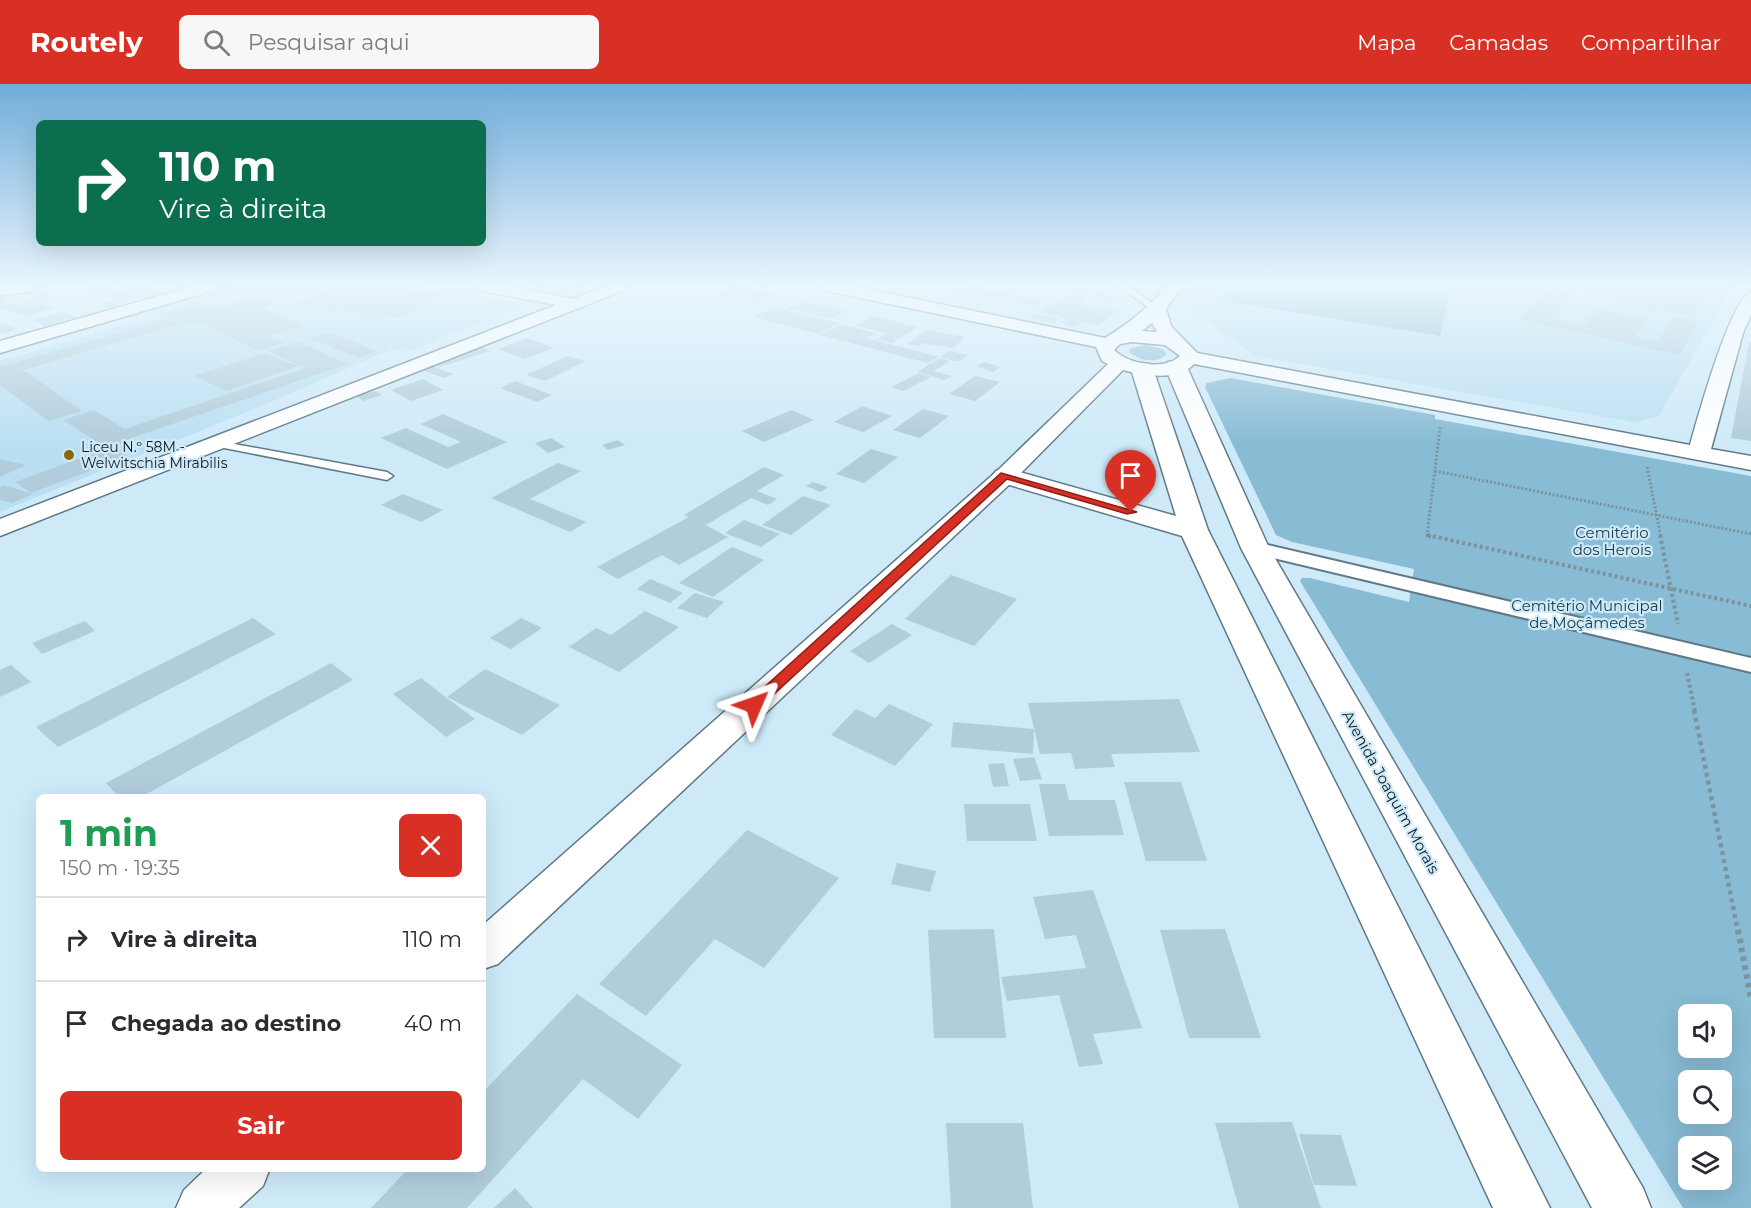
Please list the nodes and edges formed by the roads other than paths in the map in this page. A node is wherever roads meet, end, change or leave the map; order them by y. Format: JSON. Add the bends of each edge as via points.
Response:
{"nodes":[{"id":1,"x":27,"y":338,"type":"edge"},
{"id":2,"x":486,"y":338,"type":"edge"},
{"id":3,"x":1070,"y":338,"type":"edge"},
{"id":4,"x":1141,"y":338,"type":"edge"},
{"id":5,"x":1155,"y":338,"type":"edge"},
{"id":6,"x":1741,"y":338,"type":"edge"},
{"id":7,"x":0,"y":346,"type":"edge"},
{"id":8,"x":1146,"y":355,"type":"junction"},
{"id":9,"x":218,"y":444,"type":"junction"},
{"id":10,"x":1698,"y":454,"type":"junction"},
{"id":11,"x":1751,"y":463,"type":"edge"},
{"id":12,"x":387,"y":476,"type":"dead end"},
{"id":13,"x":1005,"y":476,"type":"junction"},
{"id":14,"x":0,"y":528,"type":"edge"},
{"id":15,"x":1194,"y":530,"type":"junction"},
{"id":16,"x":1255,"y":548,"type":"junction"},
{"id":17,"x":1751,"y":664,"type":"edge"},
{"id":18,"x":486,"y":948,"type":"edge"},
{"id":19,"x":241,"y":1172,"type":"edge"},
{"id":20,"x":202,"y":1208,"type":"edge"},
{"id":21,"x":1522,"y":1208,"type":"edge"},
{"id":22,"x":1623,"y":1208,"type":"edge"}],
"edges":[{"from":1,"to":7,"type":"street"},
{"from":2,"to":9,"type":"street"},
{"from":3,"to":8,"type":"street"},
{"from":4,"to":8,"type":"street"},
{"from":5,"to":8,"type":"street"},
{"from":6,"to":10,"type":"street"},
{"from":8,"to":10,"type":"street"},
{"from":8,"to":13,"type":"street"},
{"from":8,"to":15,"type":"street"},
{"from":8,"to":16,"type":"street","name":"Avenida Joaquim Morais"},
{"from":9,"to":12,"type":"lane"},
{"from":9,"to":14,"type":"street"},
{"from":10,"to":11,"type":"street"},
{"from":13,"to":15,"type":"street"},
{"from":13,"to":18,"type":"street"},
{"from":15,"to":21,"type":"street"},
{"from":16,"to":17,"type":"street"},
{"from":16,"to":22,"type":"street","name":"Avenida Joaquim Morais"},
{"from":19,"to":20,"type":"street"}]}
